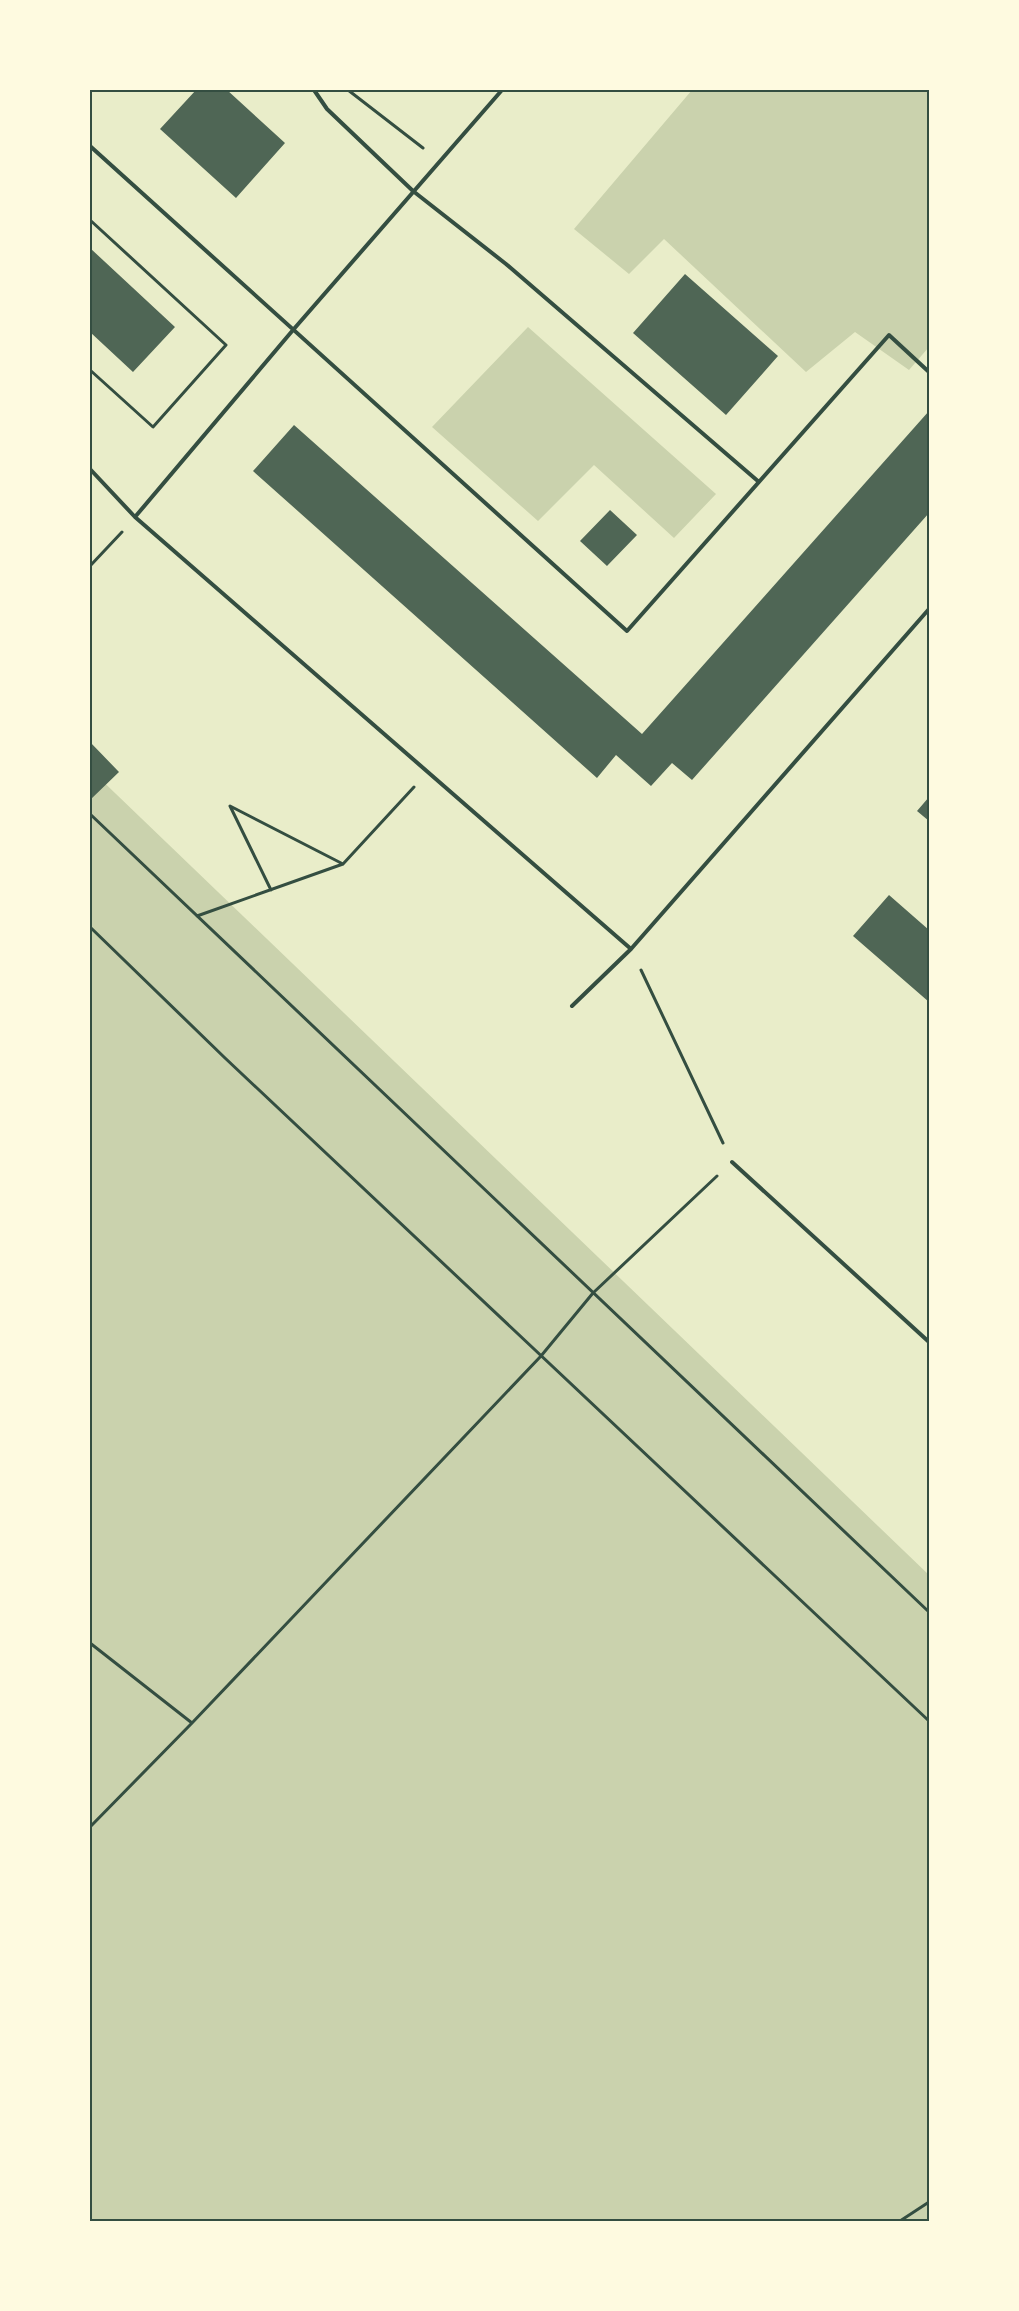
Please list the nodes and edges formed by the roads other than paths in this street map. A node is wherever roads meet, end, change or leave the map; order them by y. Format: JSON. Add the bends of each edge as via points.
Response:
{"nodes":[{"id":1,"x":314,"y":90,"type":"edge"},
{"id":2,"x":502,"y":90,"type":"edge"},
{"id":3,"x":90,"y":146,"type":"edge"},
{"id":4,"x":413,"y":191,"type":"junction"},
{"id":5,"x":293,"y":330,"type":"junction"},
{"id":6,"x":929,"y":372,"type":"edge"},
{"id":7,"x":90,"y":469,"type":"edge"},
{"id":8,"x":759,"y":482,"type":"junction"},
{"id":9,"x":136,"y":517,"type":"junction"},
{"id":10,"x":929,"y":609,"type":"edge"},
{"id":11,"x":631,"y":949,"type":"junction"},
{"id":12,"x":572,"y":1006,"type":"dead end"},
{"id":13,"x":732,"y":1162,"type":"road end"},
{"id":14,"x":929,"y":1342,"type":"edge"}],
"edges":[{"from":1,"to":4,"type":"lane","via":[[327,109]]},
{"from":2,"to":4,"type":"lane"},
{"from":3,"to":5,"type":"lane"},
{"from":4,"to":5,"type":"lane"},
{"from":4,"to":8,"type":"lane","via":[[506,264]]},
{"from":5,"to":8,"type":"lane","via":[[627,631]]},
{"from":5,"to":9,"type":"lane"},
{"from":6,"to":8,"type":"lane","via":[[889,335]]},
{"from":7,"to":9,"type":"lane"},
{"from":9,"to":11,"type":"lane"},
{"from":10,"to":11,"type":"lane"},
{"from":11,"to":12,"type":"lane"},
{"from":13,"to":14,"type":"lane"}]}
